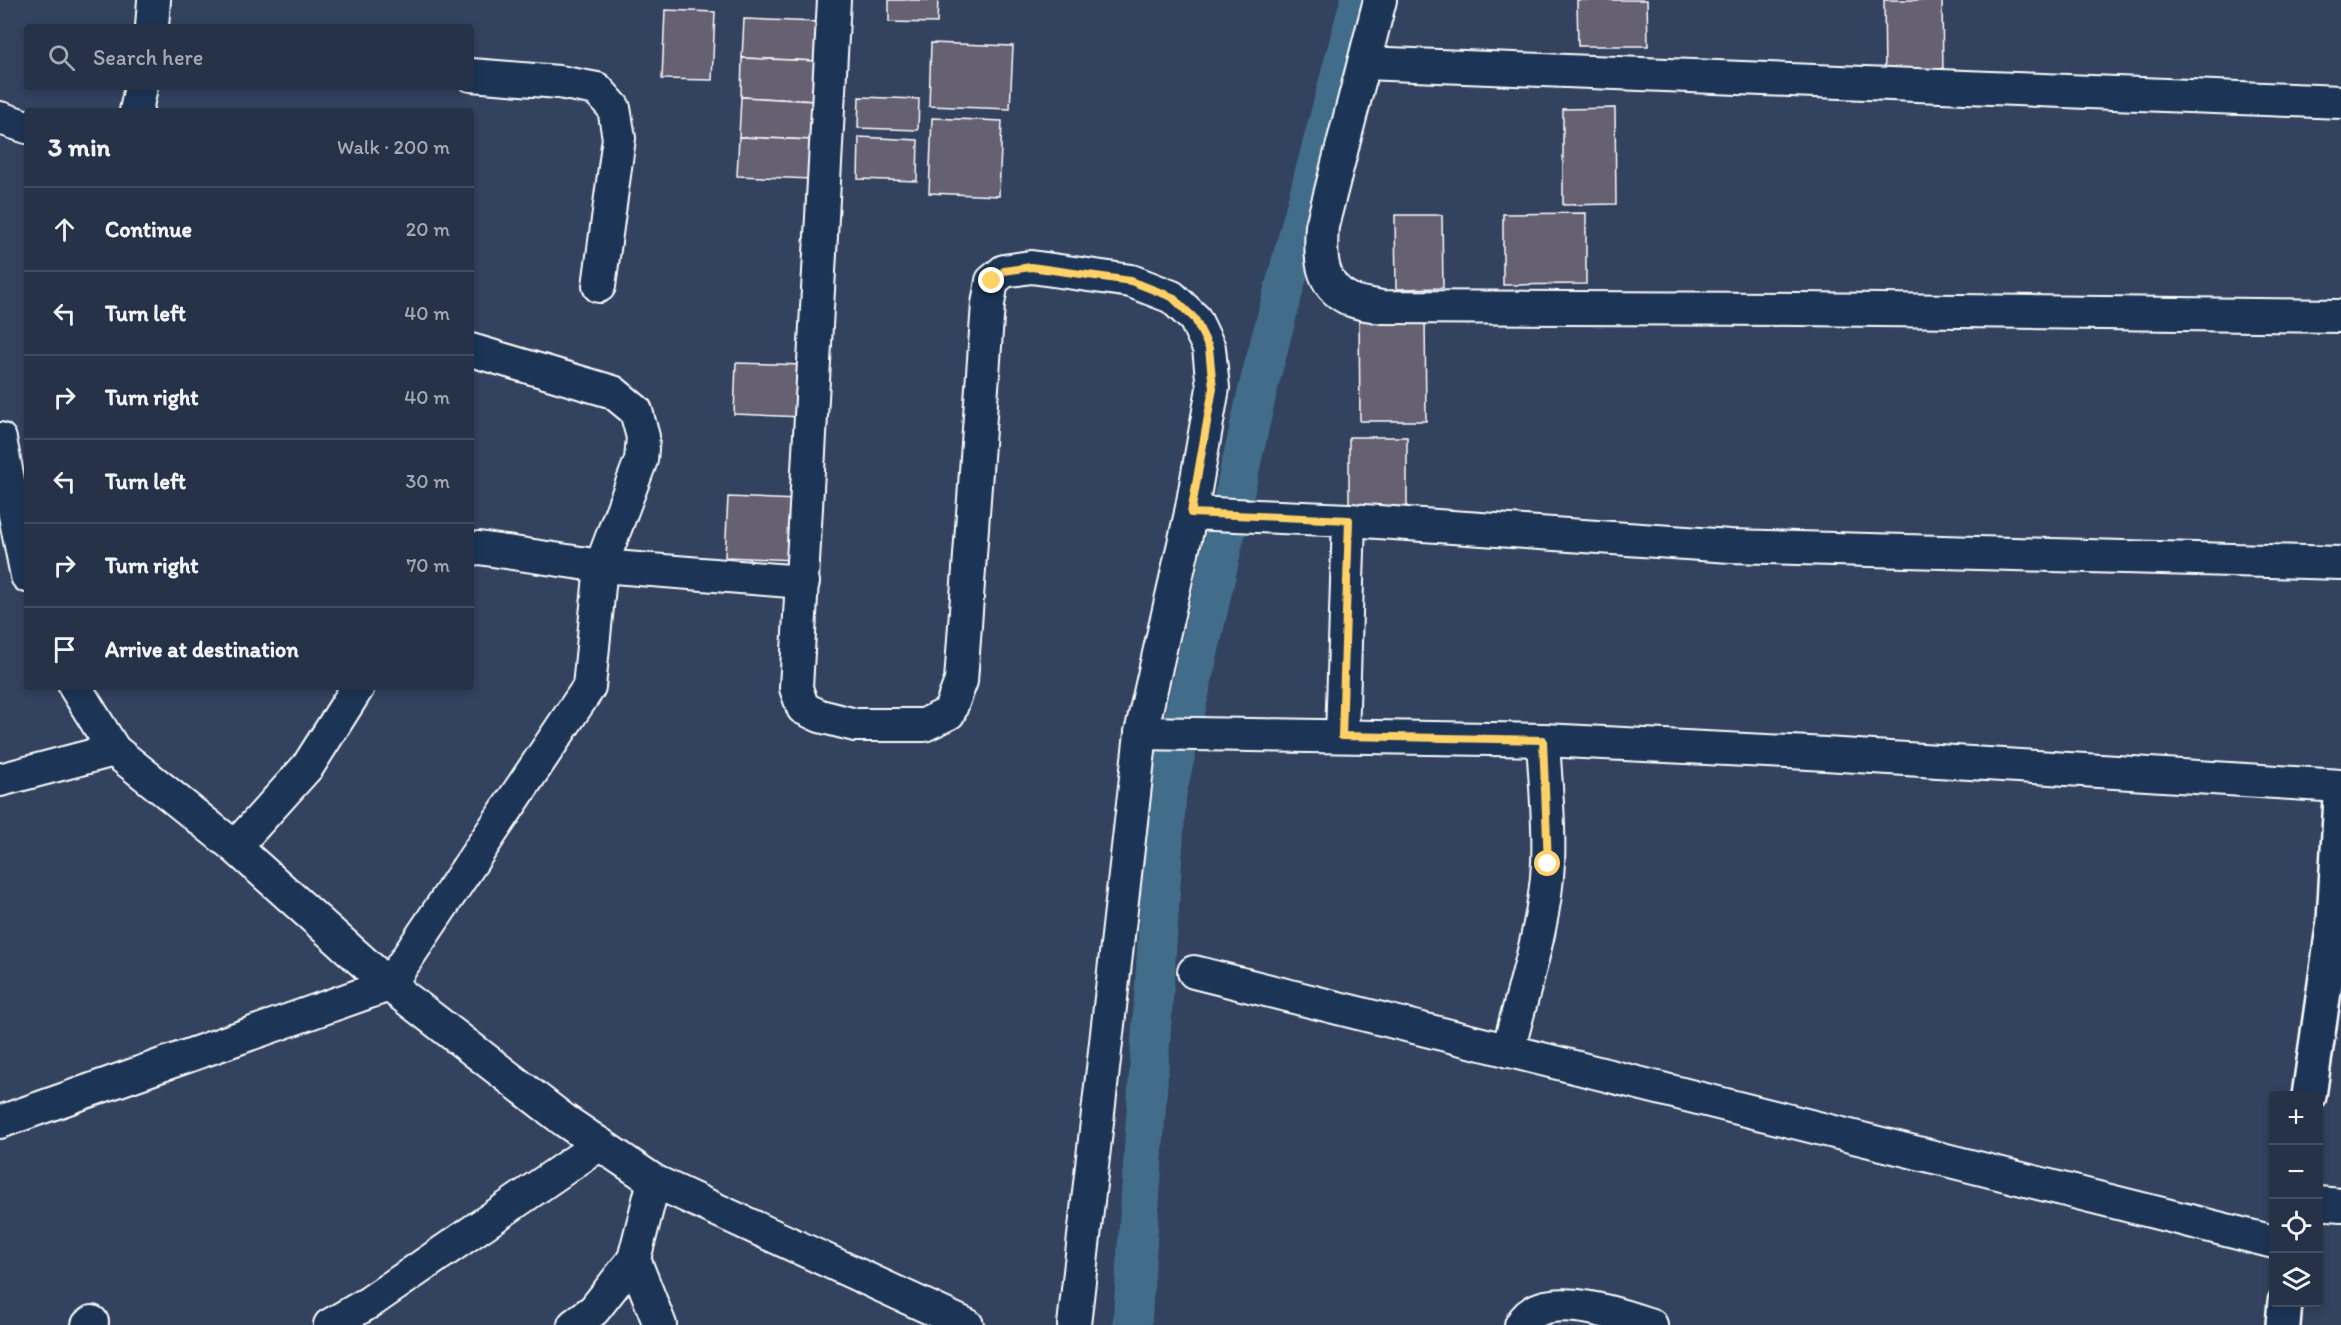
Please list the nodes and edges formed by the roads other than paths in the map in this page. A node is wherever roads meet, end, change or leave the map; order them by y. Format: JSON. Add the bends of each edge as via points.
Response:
{"nodes":[{"id":1,"x":154,"y":0,"type":"edge"},
{"id":2,"x":834,"y":0,"type":"edge"},
{"id":3,"x":1380,"y":0,"type":"edge"},
{"id":4,"x":152,"y":24,"type":"edge"},
{"id":5,"x":1364,"y":63,"type":"junction"},
{"id":6,"x":474,"y":75,"type":"edge"},
{"id":7,"x":140,"y":90,"type":"edge"},
{"id":8,"x":2341,"y":102,"type":"edge"},
{"id":9,"x":137,"y":108,"type":"edge"},
{"id":10,"x":0,"y":118,"type":"edge"},
{"id":11,"x":24,"y":126,"type":"edge"},
{"id":12,"x":599,"y":286,"type":"dead end"},
{"id":13,"x":2341,"y":316,"type":"edge"},
{"id":14,"x":474,"y":351,"type":"edge"},
{"id":15,"x":0,"y":439,"type":"edge"},
{"id":16,"x":1193,"y":513,"type":"junction"},
{"id":17,"x":1349,"y":520,"type":"junction"},
{"id":18,"x":474,"y":549,"type":"edge"},
{"id":19,"x":24,"y":561,"type":"edge"},
{"id":20,"x":2341,"y":563,"type":"edge"},
{"id":21,"x":601,"y":566,"type":"junction"},
{"id":22,"x":803,"y":582,"type":"junction"},
{"id":23,"x":77,"y":690,"type":"edge"},
{"id":24,"x":356,"y":690,"type":"edge"},
{"id":25,"x":1142,"y":733,"type":"junction"},
{"id":26,"x":1342,"y":736,"type":"junction"},
{"id":27,"x":1543,"y":740,"type":"junction"},
{"id":28,"x":114,"y":750,"type":"junction"},
{"id":29,"x":0,"y":780,"type":"edge"},
{"id":30,"x":2341,"y":786,"type":"edge"},
{"id":31,"x":2341,"y":798,"type":"edge"},
{"id":32,"x":235,"y":847,"type":"junction"},
{"id":33,"x":2337,"y":922,"type":"edge"},
{"id":34,"x":1194,"y":972,"type":"dead end"},
{"id":35,"x":389,"y":985,"type":"junction"},
{"id":36,"x":1508,"y":1051,"type":"junction"},
{"id":37,"x":2310,"y":1091,"type":"edge"},
{"id":38,"x":0,"y":1122,"type":"edge"},
{"id":39,"x":600,"y":1144,"type":"junction"},
{"id":40,"x":654,"y":1181,"type":"junction"},
{"id":41,"x":2323,"y":1203,"type":"edge"},
{"id":42,"x":2341,"y":1205,"type":"edge"},
{"id":43,"x":2269,"y":1241,"type":"edge"},
{"id":44,"x":634,"y":1259,"type":"junction"},
{"id":45,"x":2285,"y":1307,"type":"edge"},
{"id":46,"x":330,"y":1325,"type":"edge"},
{"id":47,"x":574,"y":1325,"type":"edge"},
{"id":48,"x":660,"y":1325,"type":"edge"},
{"id":49,"x":967,"y":1325,"type":"edge"},
{"id":50,"x":1074,"y":1325,"type":"edge"},
{"id":51,"x":1521,"y":1325,"type":"edge"},
{"id":52,"x":1651,"y":1325,"type":"edge"},
{"id":53,"x":2283,"y":1325,"type":"edge"}],
"edges":[{"from":1,"to":4,"type":"street"},
{"from":2,"to":22,"type":"street"},
{"from":3,"to":5,"type":"street"},
{"from":5,"to":8,"type":"street"},
{"from":5,"to":13,"type":"street","via":[[1322,226],[1320,256],[1328,282],[1348,299],[1381,307]]},
{"from":6,"to":12,"type":"street","via":[[597,89],[614,108],[619,138]]},
{"from":7,"to":9,"type":"street"},
{"from":10,"to":11,"type":"street"},
{"from":14,"to":21,"type":"street","via":[[613,392],[636,411],[643,437],[641,460]]},
{"from":15,"to":19,"type":"street"},
{"from":16,"to":17,"type":"street"},
{"from":16,"to":22,"type":"street","via":[[1213,388],[1209,348],[1195,319],[1172,297],[1131,281],[1031,267],[1004,271],[992,281],[988,304],[961,681],[949,713],[924,725],[855,725],[803,708],[796,688]]},
{"from":16,"to":25,"type":"street"},
{"from":17,"to":20,"type":"street","via":[[1730,546]]},
{"from":17,"to":26,"type":"street"},
{"from":18,"to":21,"type":"street"},
{"from":21,"to":22,"type":"street"},
{"from":21,"to":35,"type":"street","via":[[589,687]]},
{"from":23,"to":28,"type":"street"},
{"from":24,"to":32,"type":"street","via":[[308,766]]},
{"from":25,"to":26,"type":"street"},
{"from":25,"to":50,"type":"street"},
{"from":26,"to":27,"type":"street"},
{"from":27,"to":30,"type":"street"},
{"from":27,"to":36,"type":"street","via":[[1548,824],[1544,905]]},
{"from":28,"to":29,"type":"street"},
{"from":28,"to":32,"type":"street"},
{"from":31,"to":33,"type":"main road"},
{"from":32,"to":35,"type":"street"},
{"from":33,"to":37,"type":"main road"},
{"from":34,"to":36,"type":"street"},
{"from":35,"to":38,"type":"street"},
{"from":35,"to":39,"type":"street"},
{"from":36,"to":43,"type":"street"},
{"from":39,"to":40,"type":"street"},
{"from":39,"to":46,"type":"street","via":[[370,1302]]},
{"from":40,"to":44,"type":"street"},
{"from":40,"to":49,"type":"street"},
{"from":41,"to":42,"type":"street"},
{"from":44,"to":47,"type":"street","via":[[594,1310]]},
{"from":44,"to":48,"type":"street"},
{"from":45,"to":53,"type":"main road"},
{"from":51,"to":52,"type":"street","via":[[1538,1309],[1562,1306],[1591,1307]]}]}
